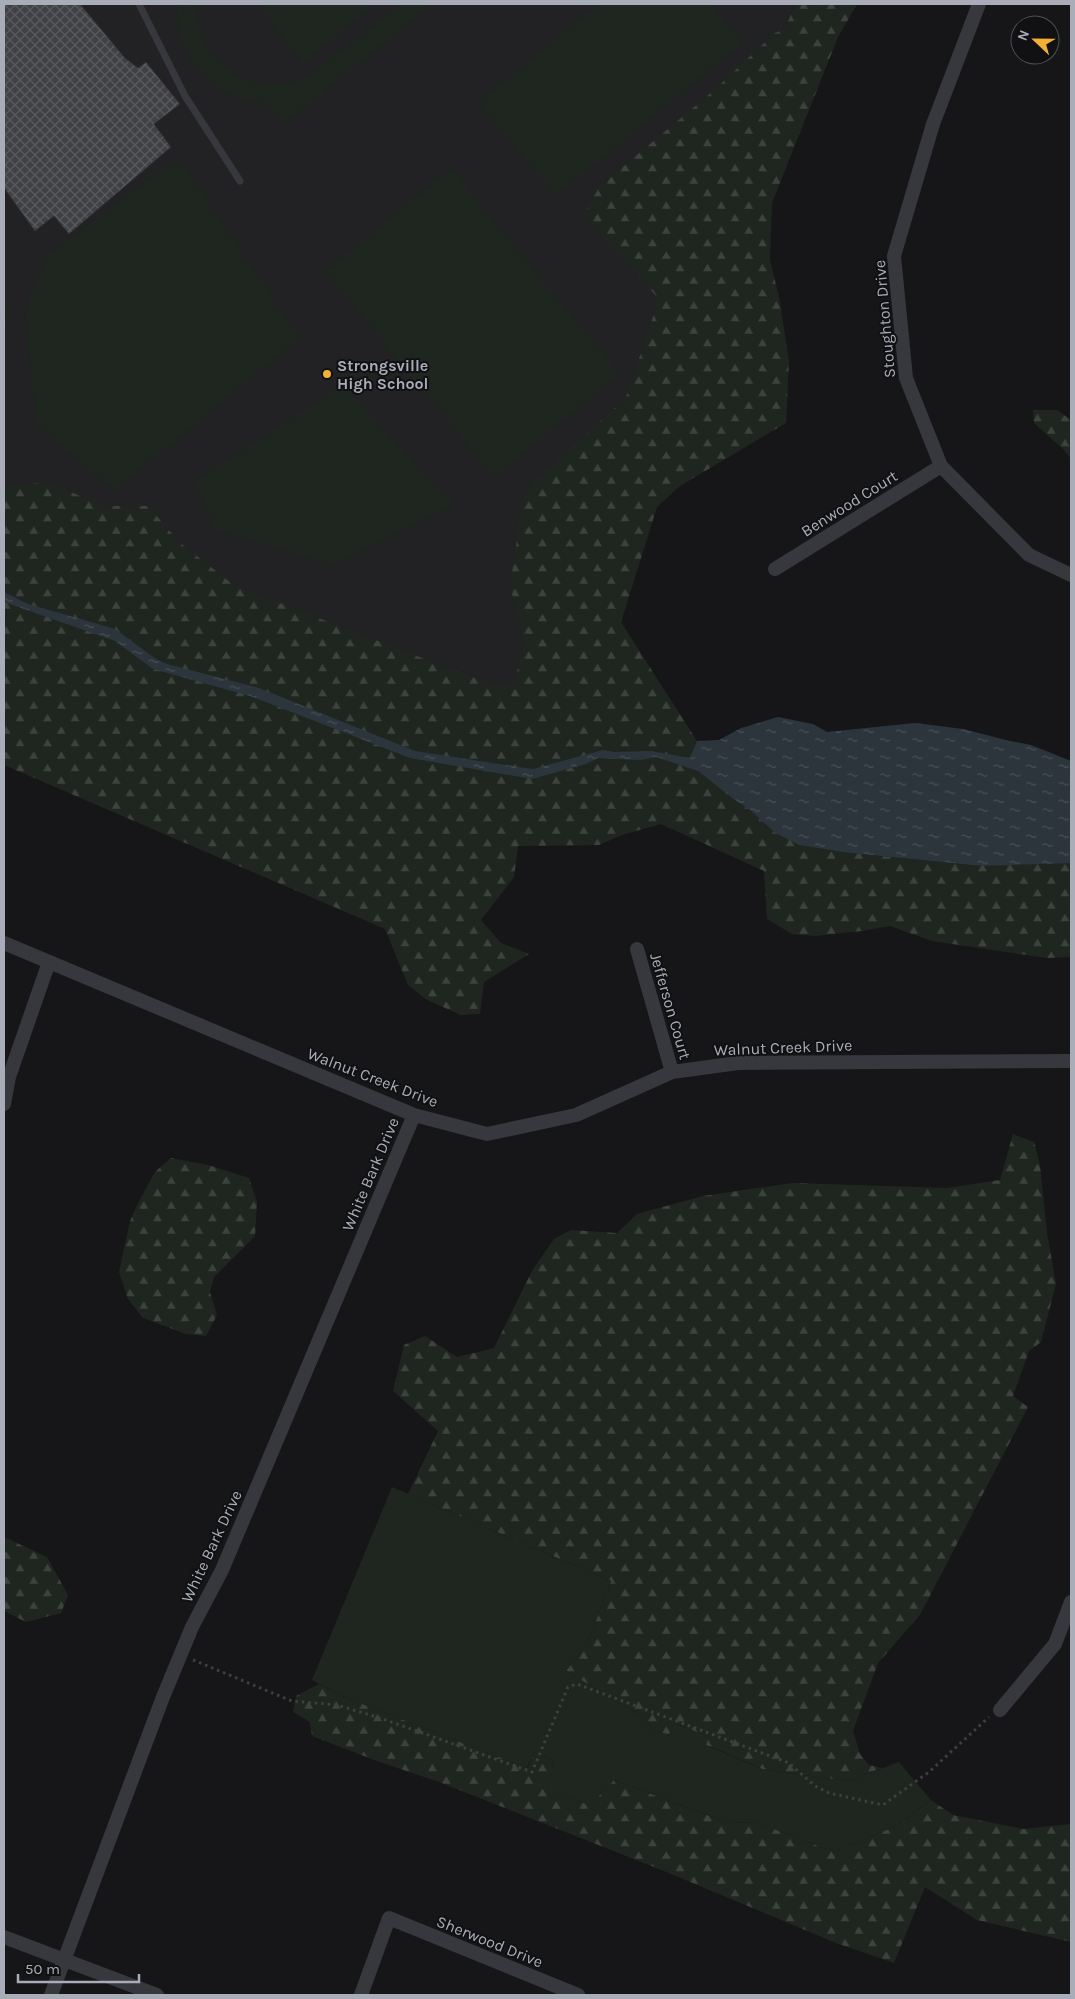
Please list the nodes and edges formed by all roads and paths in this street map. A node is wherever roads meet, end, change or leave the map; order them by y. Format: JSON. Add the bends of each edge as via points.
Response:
{"nodes":[{"id":1,"x":139,"y":4,"type":"edge"},
{"id":2,"x":979,"y":4,"type":"edge"},
{"id":3,"x":240,"y":181,"type":"dead end"},
{"id":4,"x":941,"y":466,"type":"junction"},
{"id":5,"x":775,"y":569,"type":"dead end"},
{"id":6,"x":1071,"y":575,"type":"edge"},
{"id":7,"x":4,"y":943,"type":"edge"},
{"id":8,"x":638,"y":949,"type":"dead end"},
{"id":9,"x":49,"y":962,"type":"junction"},
{"id":10,"x":1071,"y":1061,"type":"edge"},
{"id":11,"x":672,"y":1072,"type":"junction"},
{"id":12,"x":4,"y":1104,"type":"edge"},
{"id":13,"x":414,"y":1115,"type":"junction"},
{"id":14,"x":1071,"y":1602,"type":"edge"},
{"id":15,"x":180,"y":1655,"type":"junction"},
{"id":16,"x":1000,"y":1710,"type":"joint"},
{"id":17,"x":4,"y":1937,"type":"edge"},
{"id":18,"x":65,"y":1959,"type":"junction"},
{"id":19,"x":51,"y":1995,"type":"edge"},
{"id":20,"x":157,"y":1995,"type":"edge"},
{"id":21,"x":361,"y":1995,"type":"edge"},
{"id":22,"x":578,"y":1995,"type":"edge"}],
"edges":[{"from":1,"to":3,"type":"lane","via":[[185,96]]},
{"from":2,"to":4,"type":"street","name":"Stoughton Drive","via":[[932,124],[894,256],[906,378]]},
{"from":4,"to":5,"type":"street","name":"Benwood Court"},
{"from":4,"to":6,"type":"street","name":"Stoughton Drive","via":[[1028,555]]},
{"from":7,"to":9,"type":"street","name":"Walnut Creek Drive"},
{"from":8,"to":11,"type":"street","name":"Jefferson Court"},
{"from":9,"to":12,"type":"street"},
{"from":9,"to":13,"type":"street","name":"Walnut Creek Drive"},
{"from":10,"to":11,"type":"street","name":"Walnut Creek Drive","via":[[738,1063]]},
{"from":11,"to":13,"type":"street","name":"Walnut Creek Drive","via":[[576,1115],[487,1134]]},
{"from":13,"to":15,"type":"street","name":"White Bark Drive","via":[[222,1570]]},
{"from":14,"to":16,"type":"street","via":[[1055,1644]]},
{"from":15,"to":16,"type":"path","via":[[292,1701],[337,1705],[365,1713],[532,1772],[568,1687],[577,1684],[788,1763],[815,1786],[829,1793],[883,1805],[929,1772],[982,1722]]},
{"from":15,"to":18,"type":"street","name":"White Bark Drive"},
{"from":17,"to":18,"type":"street"},
{"from":18,"to":19,"type":"street","name":"White Bark Drive"},
{"from":18,"to":20,"type":"street"},
{"from":21,"to":22,"type":"street","name":"Sherwood Drive","via":[[389,1918]]}]}
